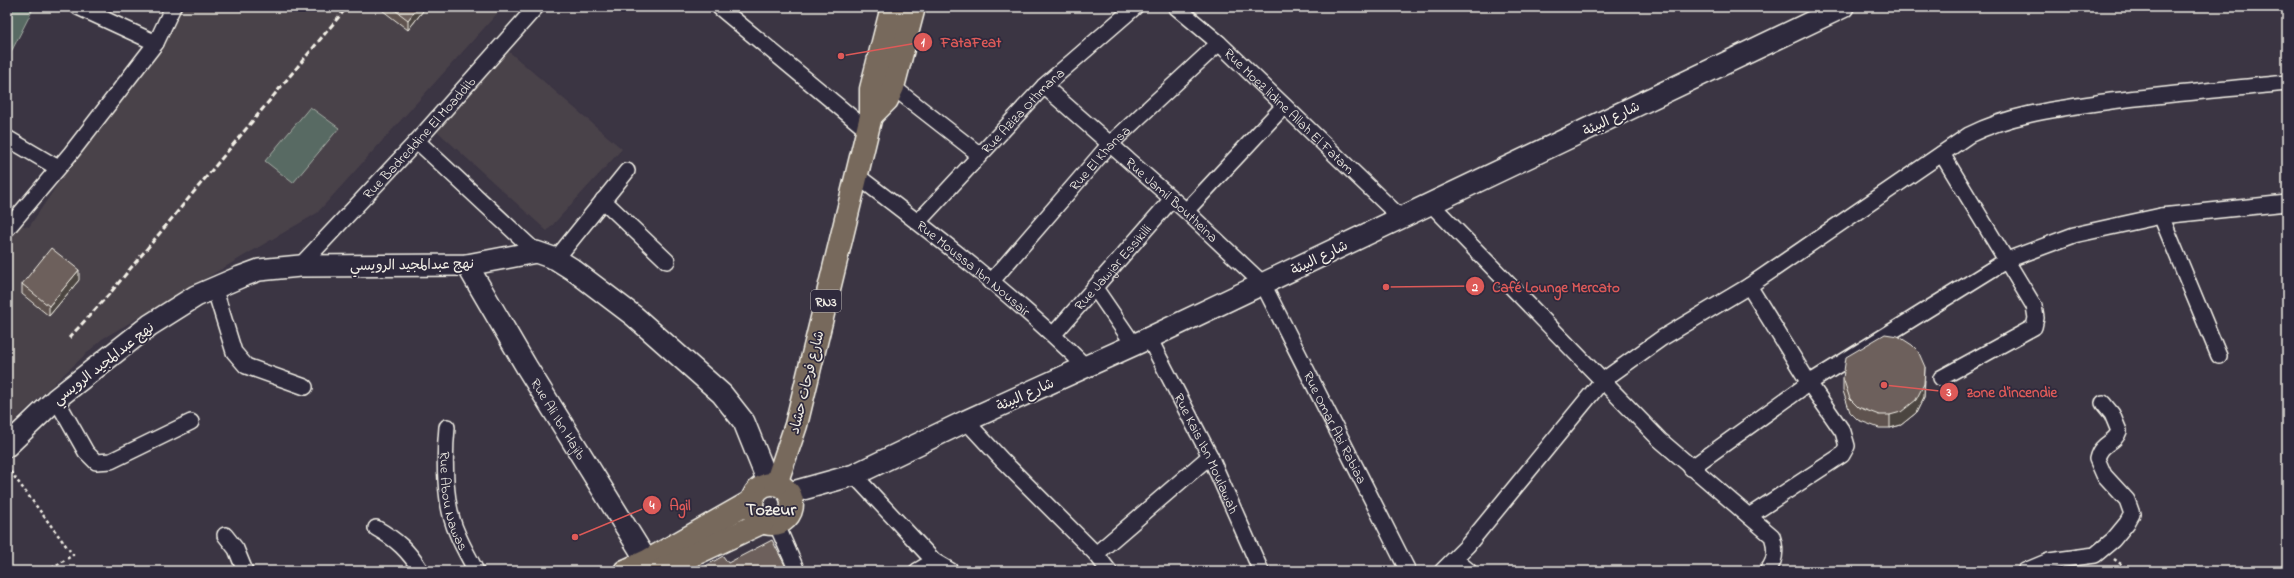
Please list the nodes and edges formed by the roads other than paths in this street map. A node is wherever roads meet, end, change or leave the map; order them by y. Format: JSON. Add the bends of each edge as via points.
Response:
{"nodes":[{"id":1,"x":78,"y":7,"type":"edge"},
{"id":2,"x":173,"y":7,"type":"edge"},
{"id":3,"x":536,"y":7,"type":"edge"},
{"id":4,"x":719,"y":7,"type":"edge"},
{"id":5,"x":892,"y":7,"type":"edge"},
{"id":6,"x":914,"y":7,"type":"edge"},
{"id":7,"x":1135,"y":7,"type":"edge"},
{"id":8,"x":1176,"y":7,"type":"edge"},
{"id":9,"x":1843,"y":7,"type":"edge"},
{"id":10,"x":156,"y":42,"type":"junction"},
{"id":11,"x":1218,"y":43,"type":"junction"},
{"id":12,"x":2287,"y":83,"type":"edge"},
{"id":13,"x":1044,"y":86,"type":"junction"},
{"id":14,"x":893,"y":87,"type":"junction"},
{"id":15,"x":1284,"y":106,"type":"junction"},
{"id":16,"x":869,"y":123,"type":"junction"},
{"id":17,"x":7,"y":138,"type":"edge"},
{"id":18,"x":417,"y":141,"type":"junction"},
{"id":19,"x":1109,"y":145,"type":"junction"},
{"id":20,"x":1942,"y":154,"type":"junction"},
{"id":21,"x":980,"y":155,"type":"junction"},
{"id":22,"x":58,"y":168,"type":"junction"},
{"id":23,"x":627,"y":171,"type":"dead end"},
{"id":24,"x":856,"y":175,"type":"junction"},
{"id":25,"x":1172,"y":199,"type":"junction"},
{"id":26,"x":603,"y":200,"type":"junction"},
{"id":27,"x":2287,"y":203,"type":"edge"},
{"id":28,"x":1431,"y":204,"type":"junction"},
{"id":29,"x":1186,"y":211,"type":"junction"},
{"id":30,"x":2161,"y":216,"type":"junction"},
{"id":31,"x":1401,"y":218,"type":"junction"},
{"id":32,"x":918,"y":222,"type":"junction"},
{"id":33,"x":7,"y":229,"type":"edge"},
{"id":34,"x":536,"y":252,"type":"junction"},
{"id":35,"x":556,"y":259,"type":"junction"},
{"id":36,"x":2007,"y":260,"type":"junction"},
{"id":37,"x":667,"y":261,"type":"dead end"},
{"id":38,"x":467,"y":264,"type":"junction"},
{"id":39,"x":300,"y":266,"type":"junction"},
{"id":40,"x":991,"y":282,"type":"junction"},
{"id":41,"x":1263,"y":284,"type":"junction"},
{"id":42,"x":1749,"y":286,"type":"junction"},
{"id":43,"x":214,"y":287,"type":"junction"},
{"id":44,"x":1095,"y":288,"type":"junction"},
{"id":45,"x":1054,"y":334,"type":"junction"},
{"id":46,"x":1141,"y":341,"type":"junction"},
{"id":47,"x":2219,"y":356,"type":"dead end"},
{"id":48,"x":1086,"y":366,"type":"junction"},
{"id":49,"x":1941,"y":378,"type":"dead end"},
{"id":50,"x":1602,"y":381,"type":"junction"},
{"id":51,"x":1809,"y":383,"type":"junction"},
{"id":52,"x":305,"y":387,"type":"dead end"},
{"id":53,"x":56,"y":399,"type":"junction"},
{"id":54,"x":2103,"y":403,"type":"dead end"},
{"id":55,"x":966,"y":421,"type":"junction"},
{"id":56,"x":191,"y":422,"type":"dead end"},
{"id":57,"x":447,"y":427,"type":"dead end"},
{"id":58,"x":7,"y":446,"type":"edge"},
{"id":59,"x":1210,"y":456,"type":"junction"},
{"id":60,"x":1691,"y":468,"type":"junction"},
{"id":61,"x":854,"y":475,"type":"junction"},
{"id":62,"x":778,"y":487,"type":"junction"},
{"id":63,"x":752,"y":501,"type":"junction"},
{"id":64,"x":1749,"y":516,"type":"junction"},
{"id":65,"x":770,"y":523,"type":"junction"},
{"id":66,"x":376,"y":528,"type":"dead end"},
{"id":67,"x":226,"y":536,"type":"dead end"},
{"id":68,"x":1096,"y":554,"type":"junction"},
{"id":69,"x":1456,"y":560,"type":"junction"},
{"id":70,"x":934,"y":562,"type":"junction"},
{"id":71,"x":653,"y":568,"type":"edge"},
{"id":72,"x":245,"y":571,"type":"edge"},
{"id":73,"x":421,"y":571,"type":"edge"},
{"id":74,"x":476,"y":571,"type":"edge"},
{"id":75,"x":625,"y":571,"type":"edge"},
{"id":76,"x":797,"y":571,"type":"edge"},
{"id":77,"x":917,"y":571,"type":"edge"},
{"id":78,"x":951,"y":571,"type":"edge"},
{"id":79,"x":1109,"y":571,"type":"edge"},
{"id":80,"x":1261,"y":571,"type":"edge"},
{"id":81,"x":1408,"y":571,"type":"edge"},
{"id":82,"x":1442,"y":571,"type":"edge"},
{"id":83,"x":1469,"y":571,"type":"edge"},
{"id":84,"x":1768,"y":571,"type":"edge"},
{"id":85,"x":2025,"y":571,"type":"edge"}],
"edges":[{"from":1,"to":10,"type":"street"},
{"from":2,"to":10,"type":"street"},
{"from":3,"to":18,"type":"street","name":"Rue Badreddine El Moaddib"},
{"from":4,"to":16,"type":"street"},
{"from":5,"to":16,"type":"main road","name":"شارع فرحات حشاد","number":"RN3","via":[[871,89]]},
{"from":6,"to":14,"type":"main road"},
{"from":7,"to":13,"type":"street","name":"Rue Aziza Othmana"},
{"from":8,"to":11,"type":"street","name":"Rue Moez lidine Allah El Fatam"},
{"from":9,"to":28,"type":"street","name":"شارع البيئة"},
{"from":10,"to":22,"type":"street"},
{"from":11,"to":15,"type":"street","name":"Rue Moez lidine Allah El Fatam"},
{"from":11,"to":19,"type":"street","name":"Rue El Khansa"},
{"from":12,"to":20,"type":"street","via":[[2161,95],[2025,115],[1982,128]]},
{"from":13,"to":19,"type":"street","name":"Rue Jamil Boutheina"},
{"from":13,"to":21,"type":"street","name":"Rue Aziza Othmana"},
{"from":14,"to":16,"type":"main road","via":[[887,100]]},
{"from":14,"to":21,"type":"street"},
{"from":15,"to":29,"type":"street"},
{"from":15,"to":31,"type":"street","name":"Rue Moez lidine Allah El Fatam"},
{"from":16,"to":24,"type":"main road","name":"شارع فرحات حشاد","number":"RN3"},
{"from":17,"to":22,"type":"street"},
{"from":18,"to":34,"type":"street"},
{"from":18,"to":39,"type":"street","name":"Rue Badreddine El Moaddib"},
{"from":19,"to":25,"type":"street","name":"Rue Jamil Boutheina"},
{"from":19,"to":40,"type":"street","name":"Rue El Khansa"},
{"from":20,"to":36,"type":"street"},
{"from":20,"to":42,"type":"street"},
{"from":21,"to":32,"type":"street","name":"Rue Aziza Othmana"},
{"from":22,"to":33,"type":"street"},
{"from":23,"to":26,"type":"street"},
{"from":24,"to":32,"type":"street","name":"Rue Moussa Ibn Nousair"},
{"from":24,"to":62,"type":"main road","name":"شارع فرحات حشاد","number":"RN3","via":[[796,425]]},
{"from":25,"to":29,"type":"street","name":"Rue Jamil Boutheina"},
{"from":25,"to":44,"type":"street","name":"Rue Jawjar Essikilli"},
{"from":26,"to":35,"type":"street"},
{"from":26,"to":37,"type":"street"},
{"from":27,"to":30,"type":"street"},
{"from":28,"to":31,"type":"street","name":"شارع البيئة"},
{"from":28,"to":50,"type":"street"},
{"from":29,"to":41,"type":"street","name":"Rue Jamil Boutheina"},
{"from":30,"to":36,"type":"street","via":[[2074,235]]},
{"from":30,"to":47,"type":"street"},
{"from":31,"to":41,"type":"street","name":"شارع البيئة"},
{"from":32,"to":40,"type":"street","name":"Rue Moussa Ibn Nousair"},
{"from":34,"to":35,"type":"street","name":"نهج عبدالمجيد الرويسي"},
{"from":34,"to":38,"type":"street","name":"نهج عبدالمجيد الرويسي"},
{"from":35,"to":62,"type":"street","name":"نهج عبدالمجيد الرويسي","via":[[634,316],[722,394],[744,422]]},
{"from":36,"to":49,"type":"street","via":[[2034,306],[2034,327]]},
{"from":36,"to":51,"type":"street"},
{"from":38,"to":39,"type":"street","name":"نهج عبدالمجيد الرويسي"},
{"from":38,"to":71,"type":"street","name":"Rue Ali Ibn Hajib","via":[[526,366]]},
{"from":39,"to":43,"type":"street","name":"نهج عبدالمجيد الرويسي","via":[[259,270]]},
{"from":40,"to":45,"type":"street","name":"Rue Moussa Ibn Nousair"},
{"from":41,"to":46,"type":"street","name":"شارع البيئة"},
{"from":41,"to":81,"type":"street","name":"Rue Omar Abi Rabiaa"},
{"from":42,"to":50,"type":"street","via":[[1662,338]]},
{"from":42,"to":51,"type":"street"},
{"from":43,"to":52,"type":"street","via":[[234,352],[246,366]]},
{"from":43,"to":53,"type":"street","name":"نهج عبدالمجيد الرويسي","via":[[150,325]]},
{"from":44,"to":45,"type":"street","name":"Rue Jawjar Essikilli"},
{"from":44,"to":46,"type":"street","name":"Rue Kais Ibn Moulawah"},
{"from":45,"to":48,"type":"street","name":"Rue Moussa Ibn Nousair"},
{"from":46,"to":48,"type":"street","name":"شارع البيئة"},
{"from":46,"to":59,"type":"street","name":"Rue Kais Ibn Moulawah"},
{"from":48,"to":55,"type":"street","name":"شارع البيئة"},
{"from":50,"to":60,"type":"street"},
{"from":50,"to":69,"type":"street"},
{"from":51,"to":60,"type":"street"},
{"from":51,"to":64,"type":"street","via":[[1843,432],[1846,449],[1842,455]]},
{"from":53,"to":56,"type":"street","via":[[86,452],[96,462],[110,460]]},
{"from":53,"to":58,"type":"street","name":"نهج عبدالمجيد الرويسي"},
{"from":54,"to":85,"type":"street","via":[[2112,414],[2119,431],[2116,438],[2101,447],[2098,461],[2104,475],[2127,500],[2132,510],[2130,518],[2113,540],[2095,555],[2049,562]]},
{"from":55,"to":61,"type":"street","name":"شارع البيئة"},
{"from":55,"to":68,"type":"street"},
{"from":57,"to":74,"type":"street","name":"Rue Abou Nawas","via":[[445,447],[451,512],[457,533]]},
{"from":59,"to":68,"type":"street"},
{"from":59,"to":80,"type":"street","name":"Rue Kais Ibn Moulawah"},
{"from":60,"to":64,"type":"street"},
{"from":61,"to":62,"type":"street","name":"شارع البيئة"},
{"from":61,"to":70,"type":"street"},
{"from":62,"to":63,"type":"main road","number":"RN3","via":[[757,489]]},
{"from":62,"to":65,"type":"main road","number":"RN3","via":[[792,505],[787,517]]},
{"from":63,"to":65,"type":"main road","via":[[754,513]]},
{"from":63,"to":71,"type":"main road","number":"RN3"},
{"from":64,"to":84,"type":"street","via":[[1772,536],[1774,558]]},
{"from":65,"to":71,"type":"main road","number":"RN3"},
{"from":65,"to":76,"type":"street"},
{"from":66,"to":73,"type":"street","via":[[408,552]]},
{"from":67,"to":72,"type":"street","via":[[236,549]]},
{"from":68,"to":79,"type":"street"},
{"from":69,"to":82,"type":"street"},
{"from":69,"to":83,"type":"street"},
{"from":70,"to":77,"type":"street"},
{"from":70,"to":78,"type":"street"},
{"from":71,"to":75,"type":"main road","number":"RN3"}]}
